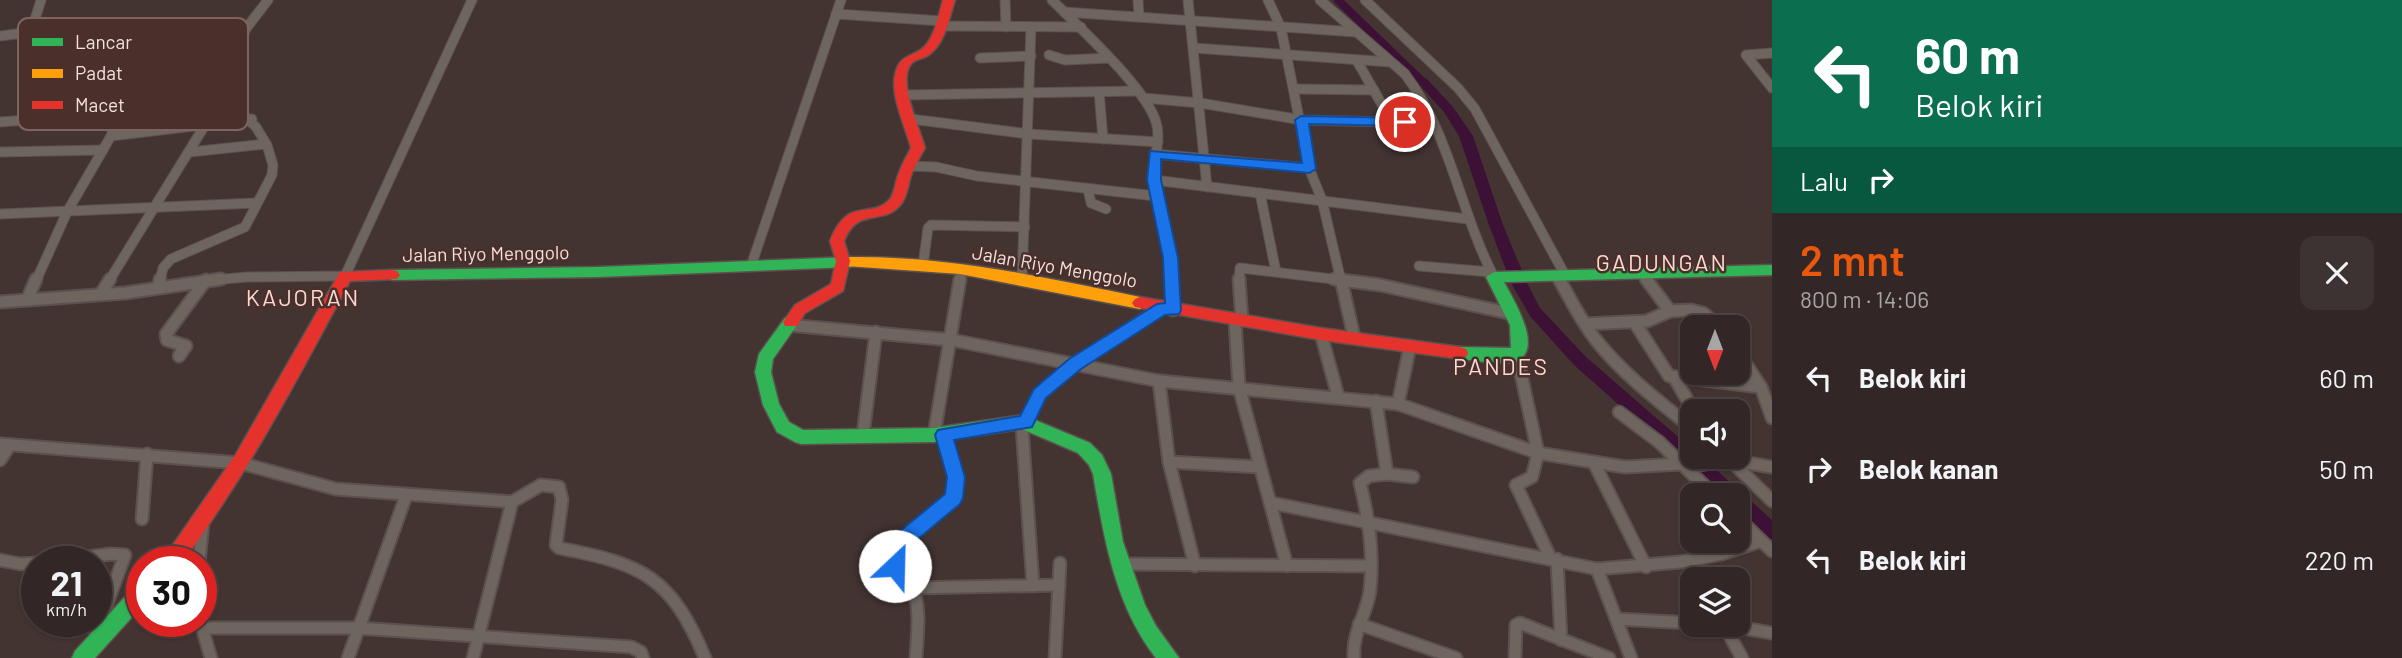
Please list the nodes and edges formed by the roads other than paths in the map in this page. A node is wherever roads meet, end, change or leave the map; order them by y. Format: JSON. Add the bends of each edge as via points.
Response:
{"nodes":[{"id":1,"x":41,"y":0,"type":"edge"},
{"id":2,"x":268,"y":0,"type":"edge"},
{"id":3,"x":472,"y":0,"type":"edge"},
{"id":4,"x":841,"y":0,"type":"edge"},
{"id":5,"x":949,"y":0,"type":"edge"},
{"id":6,"x":1005,"y":0,"type":"edge"},
{"id":7,"x":1052,"y":0,"type":"edge"},
{"id":8,"x":1138,"y":0,"type":"edge"},
{"id":9,"x":1188,"y":0,"type":"edge"},
{"id":10,"x":1268,"y":0,"type":"edge"},
{"id":11,"x":1320,"y":0,"type":"edge"},
{"id":12,"x":1365,"y":0,"type":"edge"},
{"id":13,"x":1064,"y":12,"type":"junction"},
{"id":14,"x":836,"y":14,"type":"junction"},
{"id":15,"x":1139,"y":17,"type":"junction"},
{"id":16,"x":35,"y":18,"type":"edge"},
{"id":17,"x":1191,"y":20,"type":"junction"},
{"id":18,"x":941,"y":23,"type":"junction"},
{"id":19,"x":248,"y":26,"type":"edge"},
{"id":20,"x":1006,"y":27,"type":"junction"},
{"id":21,"x":1031,"y":27,"type":"junction"},
{"id":22,"x":1081,"y":27,"type":"junction"},
{"id":23,"x":1281,"y":27,"type":"junction"},
{"id":24,"x":1356,"y":32,"type":"junction"},
{"id":25,"x":18,"y":34,"type":"edge"},
{"id":26,"x":0,"y":36,"type":"edge"},
{"id":27,"x":1194,"y":48,"type":"junction"},
{"id":28,"x":1772,"y":53,"type":"edge"},
{"id":29,"x":1049,"y":55,"type":"dead end"},
{"id":30,"x":1287,"y":55,"type":"junction"},
{"id":31,"x":1031,"y":56,"type":"junction"},
{"id":32,"x":980,"y":58,"type":"dead end"},
{"id":33,"x":1110,"y":58,"type":"junction"},
{"id":34,"x":1357,"y":61,"type":"junction"},
{"id":35,"x":1391,"y":62,"type":"junction"},
{"id":36,"x":1758,"y":71,"type":"junction"},
{"id":37,"x":1772,"y":72,"type":"edge"},
{"id":38,"x":1772,"y":88,"type":"edge"},
{"id":39,"x":1294,"y":89,"type":"junction"},
{"id":40,"x":1374,"y":90,"type":"junction"},
{"id":41,"x":1136,"y":91,"type":"junction"},
{"id":42,"x":1031,"y":92,"type":"junction"},
{"id":43,"x":1098,"y":92,"type":"junction"},
{"id":44,"x":903,"y":96,"type":"junction"},
{"id":45,"x":1143,"y":98,"type":"junction"},
{"id":46,"x":1200,"y":103,"type":"junction"},
{"id":47,"x":248,"y":116,"type":"edge"},
{"id":48,"x":252,"y":119,"type":"junction"},
{"id":49,"x":911,"y":119,"type":"junction"},
{"id":50,"x":248,"y":120,"type":"edge"},
{"id":51,"x":1301,"y":120,"type":"junction"},
{"id":52,"x":18,"y":121,"type":"edge"},
{"id":53,"x":0,"y":122,"type":"edge"},
{"id":54,"x":1392,"y":122,"type":"junction"},
{"id":55,"x":1433,"y":123,"type":"junction"},
{"id":56,"x":113,"y":130,"type":"edge"},
{"id":57,"x":162,"y":130,"type":"edge"},
{"id":58,"x":202,"y":130,"type":"edge"},
{"id":59,"x":1029,"y":134,"type":"junction"},
{"id":60,"x":111,"y":136,"type":"junction"},
{"id":61,"x":1103,"y":139,"type":"junction"},
{"id":62,"x":1158,"y":142,"type":"junction"},
{"id":63,"x":266,"y":144,"type":"junction"},
{"id":64,"x":103,"y":150,"type":"junction"},
{"id":65,"x":0,"y":152,"type":"edge"},
{"id":66,"x":190,"y":152,"type":"junction"},
{"id":67,"x":1154,"y":154,"type":"junction"},
{"id":68,"x":1206,"y":158,"type":"junction"},
{"id":69,"x":909,"y":166,"type":"junction"},
{"id":70,"x":1309,"y":169,"type":"junction"},
{"id":71,"x":1154,"y":180,"type":"junction"},
{"id":72,"x":1027,"y":183,"type":"junction"},
{"id":73,"x":1207,"y":187,"type":"junction"},
{"id":74,"x":1088,"y":188,"type":"junction"},
{"id":75,"x":1260,"y":192,"type":"junction"},
{"id":76,"x":1156,"y":196,"type":"junction"},
{"id":77,"x":1322,"y":200,"type":"junction"},
{"id":78,"x":257,"y":203,"type":"junction"},
{"id":79,"x":155,"y":209,"type":"junction"},
{"id":80,"x":1106,"y":209,"type":"dead end"},
{"id":81,"x":67,"y":212,"type":"junction"},
{"id":82,"x":2,"y":217,"type":"edge"},
{"id":83,"x":1468,"y":219,"type":"junction"},
{"id":84,"x":1025,"y":227,"type":"junction"},
{"id":85,"x":843,"y":261,"type":"junction"},
{"id":86,"x":923,"y":265,"type":"junction"},
{"id":87,"x":751,"y":266,"type":"junction"},
{"id":88,"x":1419,"y":266,"type":"dead end"},
{"id":89,"x":962,"y":270,"type":"junction"},
{"id":90,"x":1772,"y":270,"type":"edge"},
{"id":91,"x":1276,"y":272,"type":"junction"},
{"id":92,"x":1641,"y":273,"type":"junction"},
{"id":93,"x":1494,"y":275,"type":"junction"},
{"id":94,"x":345,"y":276,"type":"junction"},
{"id":95,"x":1561,"y":276,"type":"junction"},
{"id":96,"x":1022,"y":279,"type":"junction"},
{"id":97,"x":1340,"y":279,"type":"junction"},
{"id":98,"x":206,"y":280,"type":"junction"},
{"id":99,"x":158,"y":287,"type":"junction"},
{"id":100,"x":101,"y":295,"type":"junction"},
{"id":101,"x":28,"y":298,"type":"junction"},
{"id":102,"x":0,"y":302,"type":"edge"},
{"id":103,"x":1168,"y":309,"type":"junction"},
{"id":104,"x":1670,"y":311,"type":"junction"},
{"id":105,"x":1513,"y":314,"type":"junction"},
{"id":106,"x":1704,"y":315,"type":"edge"},
{"id":107,"x":1239,"y":321,"type":"junction"},
{"id":108,"x":1635,"y":323,"type":"junction"},
{"id":109,"x":1585,"y":324,"type":"junction"},
{"id":110,"x":788,"y":325,"type":"junction"},
{"id":111,"x":876,"y":332,"type":"junction"},
{"id":112,"x":1321,"y":334,"type":"junction"},
{"id":113,"x":1354,"y":337,"type":"junction"},
{"id":114,"x":951,"y":340,"type":"junction"},
{"id":115,"x":1410,"y":346,"type":"junction"},
{"id":116,"x":1517,"y":355,"type":"junction"},
{"id":117,"x":179,"y":356,"type":"dead end"},
{"id":118,"x":1075,"y":364,"type":"junction"},
{"id":119,"x":1750,"y":371,"type":"edge"},
{"id":120,"x":1674,"y":377,"type":"junction"},
{"id":121,"x":1159,"y":381,"type":"junction"},
{"id":122,"x":1239,"y":387,"type":"junction"},
{"id":123,"x":1760,"y":387,"type":"junction"},
{"id":124,"x":1338,"y":396,"type":"junction"},
{"id":125,"x":1687,"y":399,"type":"edge"},
{"id":126,"x":1377,"y":401,"type":"junction"},
{"id":127,"x":1398,"y":404,"type":"junction"},
{"id":128,"x":1619,"y":412,"type":"dead end"},
{"id":129,"x":1680,"y":418,"type":"edge"},
{"id":130,"x":1772,"y":418,"type":"edge"},
{"id":131,"x":1026,"y":422,"type":"junction"},
{"id":132,"x":863,"y":435,"type":"junction"},
{"id":133,"x":939,"y":435,"type":"junction"},
{"id":134,"x":6,"y":445,"type":"edge"},
{"id":135,"x":1538,"y":453,"type":"junction"},
{"id":136,"x":147,"y":454,"type":"junction"},
{"id":137,"x":0,"y":460,"type":"edge"},
{"id":138,"x":1680,"y":461,"type":"edge"},
{"id":139,"x":1169,"y":462,"type":"junction"},
{"id":140,"x":1594,"y":463,"type":"junction"},
{"id":141,"x":1750,"y":463,"type":"edge"},
{"id":142,"x":1680,"y":466,"type":"edge"},
{"id":143,"x":1260,"y":467,"type":"junction"},
{"id":144,"x":1772,"y":467,"type":"edge"},
{"id":145,"x":1688,"y":469,"type":"edge"},
{"id":146,"x":1736,"y":469,"type":"edge"},
{"id":147,"x":236,"y":470,"type":"junction"},
{"id":148,"x":1387,"y":474,"type":"junction"},
{"id":149,"x":1413,"y":477,"type":"dead end"},
{"id":150,"x":1702,"y":483,"type":"edge"},
{"id":151,"x":406,"y":496,"type":"junction"},
{"id":152,"x":1772,"y":501,"type":"edge"},
{"id":153,"x":512,"y":502,"type":"junction"},
{"id":154,"x":1272,"y":503,"type":"junction"},
{"id":155,"x":142,"y":519,"type":"dead end"},
{"id":156,"x":204,"y":523,"type":"junction"},
{"id":157,"x":1370,"y":524,"type":"junction"},
{"id":158,"x":1750,"y":530,"type":"edge"},
{"id":159,"x":1761,"y":541,"type":"junction"},
{"id":160,"x":184,"y":546,"type":"edge"},
{"id":161,"x":201,"y":546,"type":"edge"},
{"id":162,"x":1772,"y":551,"type":"edge"},
{"id":163,"x":112,"y":554,"type":"edge"},
{"id":164,"x":1553,"y":558,"type":"junction"},
{"id":165,"x":0,"y":560,"type":"edge"},
{"id":166,"x":1060,"y":563,"type":"dead end"},
{"id":167,"x":21,"y":564,"type":"edge"},
{"id":168,"x":1121,"y":564,"type":"junction"},
{"id":169,"x":1195,"y":566,"type":"junction"},
{"id":170,"x":1287,"y":566,"type":"junction"},
{"id":171,"x":1369,"y":566,"type":"junction"},
{"id":172,"x":1646,"y":567,"type":"junction"},
{"id":173,"x":1597,"y":569,"type":"junction"},
{"id":174,"x":1059,"y":585,"type":"junction"},
{"id":175,"x":1033,"y":586,"type":"junction"},
{"id":176,"x":112,"y":588,"type":"edge"},
{"id":177,"x":913,"y":588,"type":"junction"},
{"id":178,"x":126,"y":609,"type":"edge"},
{"id":179,"x":1616,"y":619,"type":"junction"},
{"id":180,"x":1680,"y":622,"type":"edge"},
{"id":181,"x":1359,"y":624,"type":"junction"},
{"id":182,"x":217,"y":625,"type":"edge"},
{"id":183,"x":358,"y":628,"type":"junction"},
{"id":184,"x":1750,"y":629,"type":"edge"},
{"id":185,"x":1772,"y":632,"type":"edge"},
{"id":186,"x":205,"y":637,"type":"edge"},
{"id":187,"x":1731,"y":637,"type":"edge"},
{"id":188,"x":479,"y":638,"type":"junction"},
{"id":189,"x":1561,"y":640,"type":"junction"},
{"id":190,"x":86,"y":653,"type":"edge"},
{"id":191,"x":211,"y":658,"type":"edge"},
{"id":192,"x":348,"y":658,"type":"edge"},
{"id":193,"x":473,"y":658,"type":"edge"},
{"id":194,"x":643,"y":658,"type":"edge"},
{"id":195,"x":705,"y":658,"type":"edge"},
{"id":196,"x":916,"y":658,"type":"edge"},
{"id":197,"x":1055,"y":658,"type":"edge"},
{"id":198,"x":1169,"y":658,"type":"edge"},
{"id":199,"x":1354,"y":658,"type":"edge"},
{"id":200,"x":1456,"y":658,"type":"edge"},
{"id":201,"x":1515,"y":658,"type":"edge"},
{"id":202,"x":1609,"y":658,"type":"edge"},
{"id":203,"x":1631,"y":658,"type":"edge"},
{"id":204,"x":1742,"y":658,"type":"edge"}],
"edges":[{"from":1,"to":16,"type":"street"},
{"from":2,"to":19,"type":"street"},
{"from":3,"to":94,"type":"street"},
{"from":4,"to":14,"type":"street"},
{"from":5,"to":18,"type":"street"},
{"from":6,"to":20,"type":"street"},
{"from":7,"to":13,"type":"street"},
{"from":8,"to":15,"type":"street"},
{"from":9,"to":17,"type":"street"},
{"from":10,"to":23,"type":"street"},
{"from":11,"to":24,"type":"street"},
{"from":12,"to":95,"type":"street","via":[[1475,109]]},
{"from":13,"to":15,"type":"street"},
{"from":13,"to":22,"type":"street"},
{"from":14,"to":18,"type":"street"},
{"from":14,"to":87,"type":"street"},
{"from":15,"to":17,"type":"street"},
{"from":17,"to":23,"type":"street"},
{"from":17,"to":27,"type":"street"},
{"from":18,"to":20,"type":"street"},
{"from":18,"to":44,"type":"street","via":[[927,53],[906,62]]},
{"from":20,"to":21,"type":"street"},
{"from":21,"to":22,"type":"street"},
{"from":21,"to":31,"type":"street"},
{"from":22,"to":33,"type":"street"},
{"from":23,"to":24,"type":"street"},
{"from":23,"to":30,"type":"street"},
{"from":24,"to":35,"type":"street"},
{"from":25,"to":26,"type":"street"},
{"from":27,"to":30,"type":"street"},
{"from":27,"to":46,"type":"street"},
{"from":28,"to":36,"type":"street","via":[[1746,54]]},
{"from":29,"to":33,"type":"street","via":[[1065,60]]},
{"from":30,"to":34,"type":"street"},
{"from":30,"to":39,"type":"street"},
{"from":31,"to":32,"type":"street"},
{"from":31,"to":42,"type":"street"},
{"from":33,"to":41,"type":"street"},
{"from":34,"to":35,"type":"street"},
{"from":34,"to":40,"type":"street"},
{"from":35,"to":55,"type":"street","via":[[1415,86]]},
{"from":36,"to":37,"type":"street"},
{"from":36,"to":38,"type":"street"},
{"from":39,"to":40,"type":"street"},
{"from":39,"to":51,"type":"street"},
{"from":40,"to":54,"type":"street"},
{"from":41,"to":43,"type":"street"},
{"from":41,"to":45,"type":"street"},
{"from":42,"to":43,"type":"street"},
{"from":42,"to":44,"type":"street"},
{"from":42,"to":59,"type":"street"},
{"from":43,"to":61,"type":"street"},
{"from":44,"to":49,"type":"street"},
{"from":45,"to":46,"type":"street"},
{"from":45,"to":62,"type":"street","via":[[1157,123]]},
{"from":46,"to":51,"type":"street"},
{"from":46,"to":68,"type":"street"},
{"from":47,"to":48,"type":"street"},
{"from":48,"to":50,"type":"street"},
{"from":48,"to":63,"type":"street"},
{"from":49,"to":59,"type":"street"},
{"from":49,"to":69,"type":"street","via":[[918,148]]},
{"from":51,"to":54,"type":"street"},
{"from":51,"to":70,"type":"street"},
{"from":52,"to":53,"type":"street"},
{"from":54,"to":55,"type":"street"},
{"from":55,"to":83,"type":"street"},
{"from":56,"to":60,"type":"street"},
{"from":57,"to":60,"type":"street"},
{"from":58,"to":66,"type":"street"},
{"from":59,"to":61,"type":"street"},
{"from":59,"to":72,"type":"street"},
{"from":60,"to":64,"type":"street"},
{"from":61,"to":62,"type":"street"},
{"from":62,"to":67,"type":"street"},
{"from":63,"to":66,"type":"street"},
{"from":63,"to":78,"type":"street","via":[[273,171]]},
{"from":64,"to":65,"type":"street"},
{"from":64,"to":81,"type":"street"},
{"from":66,"to":79,"type":"street"},
{"from":67,"to":68,"type":"street"},
{"from":67,"to":71,"type":"street"},
{"from":68,"to":70,"type":"street"},
{"from":68,"to":73,"type":"street"},
{"from":69,"to":72,"type":"street"},
{"from":69,"to":85,"type":"street","via":[[894,203],[857,212],[846,222],[837,241]]},
{"from":70,"to":77,"type":"street"},
{"from":71,"to":73,"type":"street"},
{"from":71,"to":76,"type":"street"},
{"from":72,"to":74,"type":"street"},
{"from":72,"to":84,"type":"street"},
{"from":73,"to":75,"type":"street"},
{"from":74,"to":76,"type":"street"},
{"from":74,"to":80,"type":"street","via":[[1091,203]]},
{"from":75,"to":77,"type":"street"},
{"from":75,"to":91,"type":"street"},
{"from":76,"to":103,"type":"street","via":[[1170,258]]},
{"from":77,"to":83,"type":"street"},
{"from":77,"to":97,"type":"street"},
{"from":78,"to":79,"type":"street"},
{"from":78,"to":99,"type":"street","via":[[243,229],[171,258]]},
{"from":79,"to":81,"type":"street"},
{"from":79,"to":100,"type":"street"},
{"from":81,"to":82,"type":"street"},
{"from":81,"to":101,"type":"street"},
{"from":83,"to":93,"type":"street"},
{"from":84,"to":86,"type":"street","via":[[931,225]]},
{"from":84,"to":96,"type":"street"},
{"from":85,"to":86,"type":"street","name":"Jalan Riyo Menggolo"},
{"from":85,"to":87,"type":"street","name":"Jalan Riyo Menggolo"},
{"from":85,"to":110,"type":"street","via":[[835,291],[806,304]]},
{"from":86,"to":89,"type":"street","name":"Jalan Riyo Menggolo"},
{"from":87,"to":94,"type":"street","name":"Jalan Riyo Menggolo"},
{"from":88,"to":93,"type":"street"},
{"from":89,"to":96,"type":"street","name":"Jalan Riyo Menggolo"},
{"from":89,"to":114,"type":"street"},
{"from":90,"to":92,"type":"street"},
{"from":91,"to":97,"type":"street"},
{"from":91,"to":107,"type":"street","via":[[1238,268]]},
{"from":92,"to":95,"type":"street"},
{"from":92,"to":104,"type":"street"},
{"from":93,"to":95,"type":"street"},
{"from":93,"to":105,"type":"street"},
{"from":94,"to":98,"type":"street"},
{"from":94,"to":147,"type":"street"},
{"from":95,"to":109,"type":"street"},
{"from":96,"to":103,"type":"street","name":"Jalan Riyo Menggolo"},
{"from":97,"to":105,"type":"street"},
{"from":97,"to":113,"type":"street"},
{"from":98,"to":99,"type":"street"},
{"from":98,"to":117,"type":"street","via":[[166,334],[167,340],[186,346]]},
{"from":99,"to":100,"type":"street"},
{"from":100,"to":101,"type":"street"},
{"from":101,"to":102,"type":"street"},
{"from":103,"to":107,"type":"street","name":"Jalan Riyo Menggolo"},
{"from":103,"to":118,"type":"street"},
{"from":104,"to":106,"type":"street","via":[[1697,310]]},
{"from":104,"to":108,"type":"street"},
{"from":105,"to":116,"type":"street","via":[[1521,339]]},
{"from":107,"to":112,"type":"street","name":"Jalan Riyo Menggolo"},
{"from":107,"to":122,"type":"street"},
{"from":108,"to":109,"type":"street"},
{"from":108,"to":120,"type":"street","via":[[1662,368]]},
{"from":109,"to":129,"type":"street","via":[[1624,371]]},
{"from":110,"to":111,"type":"street"},
{"from":110,"to":132,"type":"street","via":[[766,354],[763,373],[771,405],[783,427],[812,439]]},
{"from":111,"to":114,"type":"street"},
{"from":111,"to":132,"type":"street"},
{"from":112,"to":113,"type":"street","name":"Jalan Riyo Menggolo"},
{"from":112,"to":124,"type":"street"},
{"from":113,"to":115,"type":"street","name":"Jalan Riyo Menggolo"},
{"from":114,"to":118,"type":"street"},
{"from":114,"to":133,"type":"street"},
{"from":115,"to":116,"type":"street","name":"Jalan Riyo Menggolo"},
{"from":115,"to":127,"type":"street"},
{"from":116,"to":135,"type":"street"},
{"from":118,"to":121,"type":"street"},
{"from":118,"to":131,"type":"street","via":[[1040,394]]},
{"from":119,"to":123,"type":"street"},
{"from":120,"to":123,"type":"street"},
{"from":120,"to":125,"type":"street"},
{"from":121,"to":122,"type":"street"},
{"from":121,"to":139,"type":"street"},
{"from":122,"to":124,"type":"street"},
{"from":122,"to":143,"type":"street"},
{"from":123,"to":130,"type":"street"},
{"from":124,"to":126,"type":"street"},
{"from":126,"to":127,"type":"street"},
{"from":126,"to":148,"type":"street"},
{"from":127,"to":135,"type":"street"},
{"from":128,"to":138,"type":"street"},
{"from":131,"to":133,"type":"street"},
{"from":131,"to":168,"type":"street","via":[[1084,448],[1096,460]]},
{"from":131,"to":175,"type":"street","via":[[1021,428]]},
{"from":132,"to":133,"type":"street"},
{"from":133,"to":177,"type":"street","via":[[956,477],[954,498],[900,543],[893,557]]},
{"from":134,"to":136,"type":"street"},
{"from":134,"to":137,"type":"street"},
{"from":135,"to":140,"type":"street"},
{"from":135,"to":164,"type":"street","via":[[1532,477],[1516,485]]},
{"from":136,"to":147,"type":"street"},
{"from":136,"to":155,"type":"street"},
{"from":139,"to":143,"type":"street"},
{"from":139,"to":169,"type":"street"},
{"from":140,"to":142,"type":"street"},
{"from":140,"to":172,"type":"street"},
{"from":141,"to":144,"type":"street"},
{"from":143,"to":154,"type":"street"},
{"from":145,"to":150,"type":"street"},
{"from":146,"to":152,"type":"street"},
{"from":147,"to":151,"type":"street","via":[[336,489]]},
{"from":147,"to":156,"type":"street"},
{"from":148,"to":149,"type":"street"},
{"from":148,"to":157,"type":"street","via":[[1369,476],[1360,483]]},
{"from":151,"to":153,"type":"street"},
{"from":151,"to":183,"type":"street"},
{"from":153,"to":188,"type":"street"},
{"from":153,"to":195,"type":"street","via":[[541,485],[559,486],[562,502],[556,545],[616,559],[645,573],[685,617]]},
{"from":154,"to":157,"type":"street"},
{"from":154,"to":170,"type":"street"},
{"from":156,"to":160,"type":"street"},
{"from":156,"to":161,"type":"street"},
{"from":157,"to":164,"type":"street"},
{"from":157,"to":171,"type":"street"},
{"from":158,"to":159,"type":"street"},
{"from":159,"to":162,"type":"street"},
{"from":159,"to":172,"type":"street","via":[[1713,558]]},
{"from":163,"to":176,"type":"street","via":[[125,555]]},
{"from":164,"to":173,"type":"street"},
{"from":164,"to":189,"type":"street"},
{"from":165,"to":167,"type":"street"},
{"from":166,"to":174,"type":"street"},
{"from":168,"to":169,"type":"street"},
{"from":168,"to":198,"type":"street","via":[[1142,621]]},
{"from":169,"to":170,"type":"street"},
{"from":170,"to":171,"type":"street"},
{"from":171,"to":181,"type":"street","via":[[1370,592]]},
{"from":172,"to":173,"type":"street"},
{"from":173,"to":179,"type":"street"},
{"from":174,"to":175,"type":"street"},
{"from":174,"to":197,"type":"street"},
{"from":175,"to":177,"type":"street"},
{"from":177,"to":196,"type":"street"},
{"from":178,"to":190,"type":"street"},
{"from":179,"to":180,"type":"street"},
{"from":179,"to":203,"type":"street"},
{"from":181,"to":199,"type":"street"},
{"from":181,"to":200,"type":"street"},
{"from":182,"to":183,"type":"street"},
{"from":183,"to":188,"type":"street"},
{"from":183,"to":192,"type":"street"},
{"from":184,"to":185,"type":"street"},
{"from":186,"to":191,"type":"street"},
{"from":187,"to":204,"type":"street"},
{"from":188,"to":193,"type":"street"},
{"from":188,"to":194,"type":"street","via":[[631,647]]},
{"from":189,"to":201,"type":"street","via":[[1517,623]]},
{"from":189,"to":202,"type":"street"}]}
